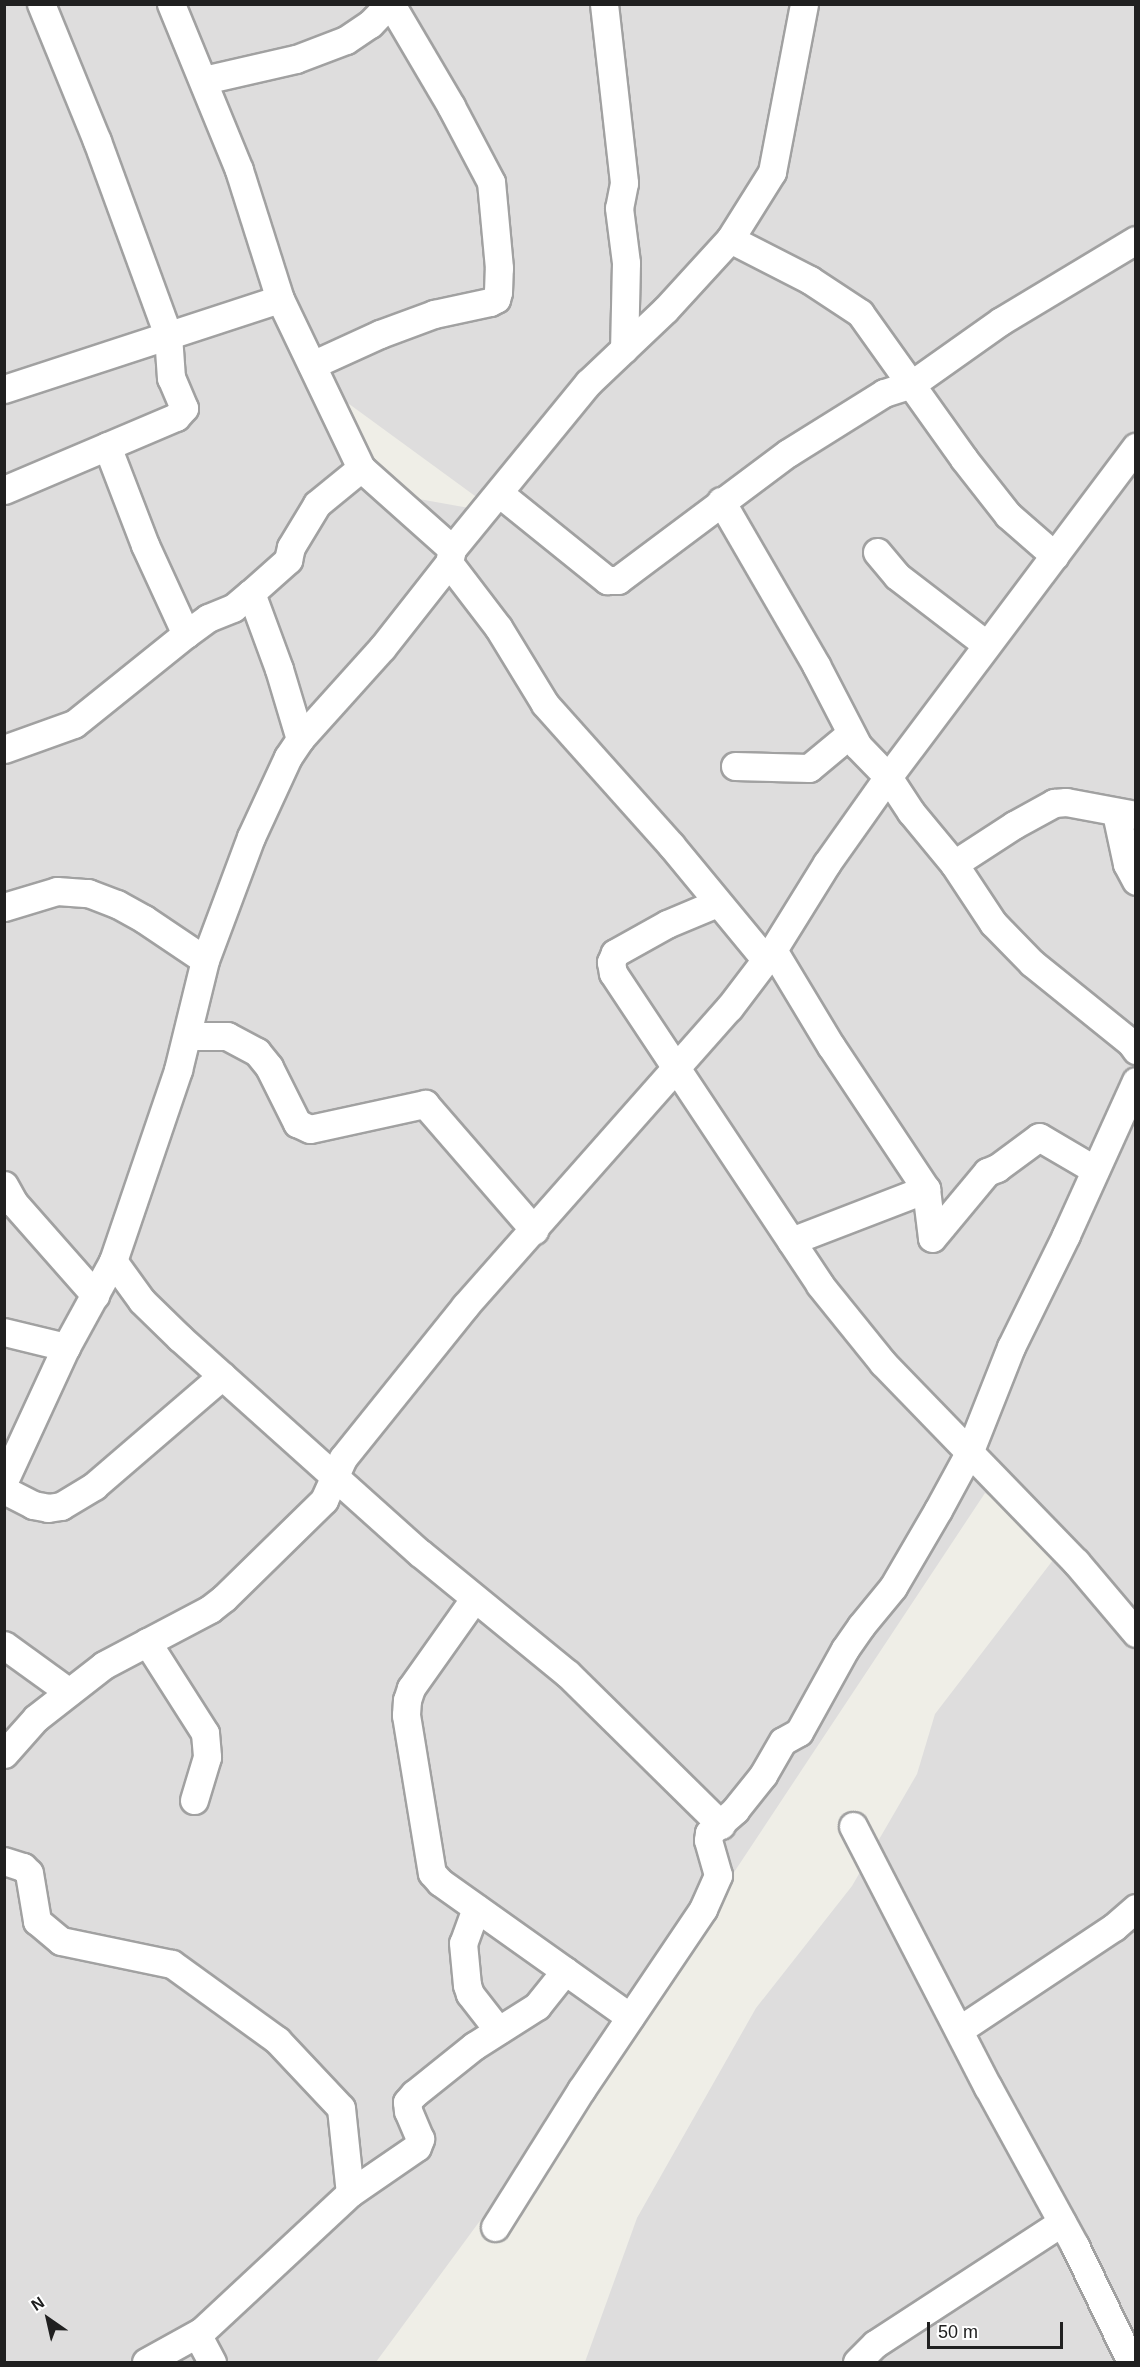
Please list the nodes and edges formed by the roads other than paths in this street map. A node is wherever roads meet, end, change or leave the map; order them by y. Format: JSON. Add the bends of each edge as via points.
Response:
{"nodes":[{"id":1,"x":41,"y":4,"type":"edge"},
{"id":2,"x":171,"y":4,"type":"edge"},
{"id":3,"x":390,"y":4,"type":"edge"},
{"id":4,"x":604,"y":4,"type":"edge"},
{"id":5,"x":804,"y":4,"type":"edge"},
{"id":6,"x":204,"y":80,"type":"junction"},
{"id":7,"x":730,"y":239,"type":"junction"},
{"id":8,"x":1136,"y":240,"type":"edge"},
{"id":9,"x":280,"y":299,"type":"junction"},
{"id":10,"x":168,"y":335,"type":"junction"},
{"id":11,"x":624,"y":349,"type":"junction"},
{"id":12,"x":312,"y":365,"type":"junction"},
{"id":13,"x":912,"y":384,"type":"junction"},
{"id":14,"x":4,"y":389,"type":"edge"},
{"id":15,"x":107,"y":446,"type":"junction"},
{"id":16,"x":1136,"y":447,"type":"edge"},
{"id":17,"x":361,"y":468,"type":"junction"},
{"id":18,"x":4,"y":490,"type":"edge"},
{"id":19,"x":500,"y":492,"type":"junction"},
{"id":20,"x":721,"y":501,"type":"junction"},
{"id":21,"x":877,"y":552,"type":"dead end"},
{"id":22,"x":450,"y":556,"type":"junction"},
{"id":23,"x":1055,"y":556,"type":"junction"},
{"id":24,"x":251,"y":593,"type":"junction"},
{"id":25,"x":186,"y":634,"type":"junction"},
{"id":26,"x":987,"y":645,"type":"junction"},
{"id":27,"x":850,"y":734,"type":"junction"},
{"id":28,"x":300,"y":739,"type":"junction"},
{"id":29,"x":4,"y":749,"type":"edge"},
{"id":30,"x":735,"y":766,"type":"dead end"},
{"id":31,"x":888,"y":777,"type":"junction"},
{"id":32,"x":1126,"y":814,"type":"edge"},
{"id":33,"x":954,"y":864,"type":"junction"},
{"id":34,"x":1136,"y":881,"type":"edge"},
{"id":35,"x":717,"y":903,"type":"junction"},
{"id":36,"x":4,"y":907,"type":"edge"},
{"id":37,"x":769,"y":955,"type":"junction"},
{"id":38,"x":205,"y":960,"type":"junction"},
{"id":39,"x":187,"y":1036,"type":"junction"},
{"id":40,"x":1136,"y":1050,"type":"edge"},
{"id":41,"x":677,"y":1069,"type":"junction"},
{"id":42,"x":1136,"y":1081,"type":"edge"},
{"id":43,"x":1095,"y":1170,"type":"junction"},
{"id":44,"x":4,"y":1185,"type":"edge"},
{"id":45,"x":926,"y":1189,"type":"junction"},
{"id":46,"x":534,"y":1230,"type":"junction"},
{"id":47,"x":791,"y":1241,"type":"junction"},
{"id":48,"x":113,"y":1261,"type":"junction"},
{"id":49,"x":95,"y":1295,"type":"junction"},
{"id":50,"x":4,"y":1332,"type":"edge"},
{"id":51,"x":66,"y":1347,"type":"junction"},
{"id":52,"x":222,"y":1376,"type":"junction"},
{"id":53,"x":969,"y":1453,"type":"junction"},
{"id":54,"x":336,"y":1478,"type":"junction"},
{"id":55,"x":4,"y":1481,"type":"edge"},
{"id":56,"x":4,"y":1490,"type":"edge"},
{"id":57,"x":474,"y":1599,"type":"junction"},
{"id":58,"x":1136,"y":1632,"type":"edge"},
{"id":59,"x":147,"y":1642,"type":"junction"},
{"id":60,"x":4,"y":1646,"type":"edge"},
{"id":61,"x":69,"y":1692,"type":"junction"},
{"id":62,"x":4,"y":1754,"type":"edge"},
{"id":63,"x":194,"y":1800,"type":"dead end"},
{"id":64,"x":721,"y":1825,"type":"junction"},
{"id":65,"x":853,"y":1826,"type":"dead end"},
{"id":66,"x":4,"y":1861,"type":"edge"},
{"id":67,"x":476,"y":1908,"type":"junction"},
{"id":68,"x":1136,"y":1908,"type":"edge"},
{"id":69,"x":565,"y":1971,"type":"junction"},
{"id":70,"x":630,"y":2017,"type":"junction"},
{"id":71,"x":498,"y":2031,"type":"junction"},
{"id":72,"x":959,"y":2031,"type":"junction"},
{"id":73,"x":350,"y":2193,"type":"junction"},
{"id":74,"x":1062,"y":2222,"type":"junction"},
{"id":75,"x":495,"y":2227,"type":"dead end"},
{"id":76,"x":202,"y":2331,"type":"junction"},
{"id":77,"x":1125,"y":2360,"type":"edge"},
{"id":78,"x":146,"y":2362,"type":"edge"},
{"id":79,"x":212,"y":2362,"type":"edge"},
{"id":80,"x":857,"y":2362,"type":"edge"}],
"edges":[{"from":1,"to":10,"type":"street","via":[[97,141]]},
{"from":2,"to":6,"type":"street"},
{"from":3,"to":6,"type":"street","via":[[346,40],[296,59]]},
{"from":3,"to":12,"type":"street","via":[[446,97],[491,183],[498,292],[490,302],[434,314]]},
{"from":4,"to":11,"type":"street","via":[[624,183],[619,208],[626,263]]},
{"from":5,"to":7,"type":"street","via":[[772,172]]},
{"from":6,"to":9,"type":"street","via":[[239,170]]},
{"from":7,"to":11,"type":"street"},
{"from":7,"to":13,"type":"street","via":[[810,280],[860,313]]},
{"from":8,"to":13,"type":"street","via":[[1001,321]]},
{"from":9,"to":10,"type":"street"},
{"from":9,"to":12,"type":"street"},
{"from":10,"to":14,"type":"street"},
{"from":10,"to":15,"type":"street","via":[[171,378],[184,408],[176,417]]},
{"from":11,"to":19,"type":"street","via":[[588,383]]},
{"from":12,"to":17,"type":"street"},
{"from":13,"to":20,"type":"street","via":[[884,393],[788,453]]},
{"from":13,"to":23,"type":"street","via":[[1008,515]]},
{"from":15,"to":18,"type":"street"},
{"from":15,"to":25,"type":"street","via":[[145,545]]},
{"from":16,"to":23,"type":"street"},
{"from":17,"to":22,"type":"street"},
{"from":17,"to":24,"type":"street","via":[[317,504],[291,547],[288,561]]},
{"from":19,"to":20,"type":"street","via":[[607,580],[618,580]]},
{"from":19,"to":22,"type":"street"},
{"from":20,"to":27,"type":"street","via":[[836,701]]},
{"from":21,"to":26,"type":"street","via":[[897,576]]},
{"from":22,"to":28,"type":"street","via":[[382,648]]},
{"from":22,"to":35,"type":"street","via":[[545,704]]},
{"from":23,"to":26,"type":"street"},
{"from":24,"to":25,"type":"street","via":[[233,608],[208,618]]},
{"from":24,"to":28,"type":"street"},
{"from":25,"to":29,"type":"street","via":[[74,724]]},
{"from":26,"to":31,"type":"street"},
{"from":27,"to":30,"type":"street","via":[[809,768]]},
{"from":27,"to":31,"type":"street"},
{"from":28,"to":38,"type":"street","via":[[251,837]]},
{"from":31,"to":33,"type":"street"},
{"from":31,"to":37,"type":"street"},
{"from":32,"to":33,"type":"street","via":[[1054,803]]},
{"from":32,"to":34,"type":"street","via":[[1127,864]]},
{"from":33,"to":40,"type":"street","via":[[993,923],[1024,955]]},
{"from":35,"to":37,"type":"street"},
{"from":35,"to":41,"type":"street","via":[[631,943],[615,953],[611,962],[613,973]]},
{"from":36,"to":38,"type":"street","via":[[57,891],[88,893],[144,919]]},
{"from":37,"to":41,"type":"street"},
{"from":37,"to":45,"type":"street"},
{"from":38,"to":39,"type":"street"},
{"from":39,"to":46,"type":"street","via":[[227,1036],[257,1052],[297,1123],[310,1129],[425,1104]]},
{"from":39,"to":48,"type":"street"},
{"from":41,"to":46,"type":"street"},
{"from":41,"to":47,"type":"street"},
{"from":42,"to":43,"type":"street"},
{"from":43,"to":45,"type":"street","via":[[1039,1137],[987,1172],[932,1238]]},
{"from":43,"to":53,"type":"street","via":[[1011,1347]]},
{"from":44,"to":49,"type":"street","via":[[14,1203]]},
{"from":45,"to":47,"type":"street"},
{"from":46,"to":54,"type":"street","via":[[465,1306],[343,1458]]},
{"from":47,"to":53,"type":"street","via":[[820,1285],[883,1363]]},
{"from":48,"to":49,"type":"street"},
{"from":48,"to":52,"type":"street","via":[[142,1301]]},
{"from":49,"to":51,"type":"street"},
{"from":50,"to":51,"type":"street"},
{"from":51,"to":55,"type":"street"},
{"from":52,"to":54,"type":"street"},
{"from":52,"to":56,"type":"street","via":[[94,1486],[61,1506],[33,1505]]},
{"from":53,"to":58,"type":"street","via":[[1076,1562]]},
{"from":53,"to":64,"type":"street","via":[[893,1587],[855,1634],[799,1732],[783,1741],[763,1775]]},
{"from":54,"to":57,"type":"street"},
{"from":54,"to":59,"type":"street","via":[[324,1500],[224,1598]]},
{"from":57,"to":64,"type":"street","via":[[568,1674]]},
{"from":57,"to":67,"type":"street","via":[[411,1688],[406,1715],[432,1873]]},
{"from":59,"to":61,"type":"street","via":[[104,1665]]},
{"from":59,"to":63,"type":"street","via":[[205,1732],[207,1757]]},
{"from":60,"to":61,"type":"street"},
{"from":61,"to":62,"type":"street","via":[[36,1718]]},
{"from":64,"to":70,"type":"street","via":[[708,1836],[718,1875],[703,1909]]},
{"from":65,"to":72,"type":"street"},
{"from":66,"to":73,"type":"street","via":[[29,1873],[37,1921],[61,1941],[172,1964],[277,2040],[340,2108]]},
{"from":67,"to":69,"type":"street"},
{"from":67,"to":71,"type":"street","via":[[463,1943],[467,1984],[470,1994]]},
{"from":68,"to":72,"type":"street","via":[[1114,1927]]},
{"from":69,"to":70,"type":"street"},
{"from":69,"to":71,"type":"street","via":[[537,2006]]},
{"from":70,"to":75,"type":"street"},
{"from":71,"to":73,"type":"street","via":[[414,2094],[407,2102],[420,2139],[417,2147]]},
{"from":72,"to":74,"type":"street"},
{"from":73,"to":76,"type":"street"},
{"from":74,"to":77,"type":"street"},
{"from":74,"to":80,"type":"street","via":[[875,2344]]},
{"from":76,"to":78,"type":"street"},
{"from":76,"to":79,"type":"street","via":[[200,2339]]}]}
